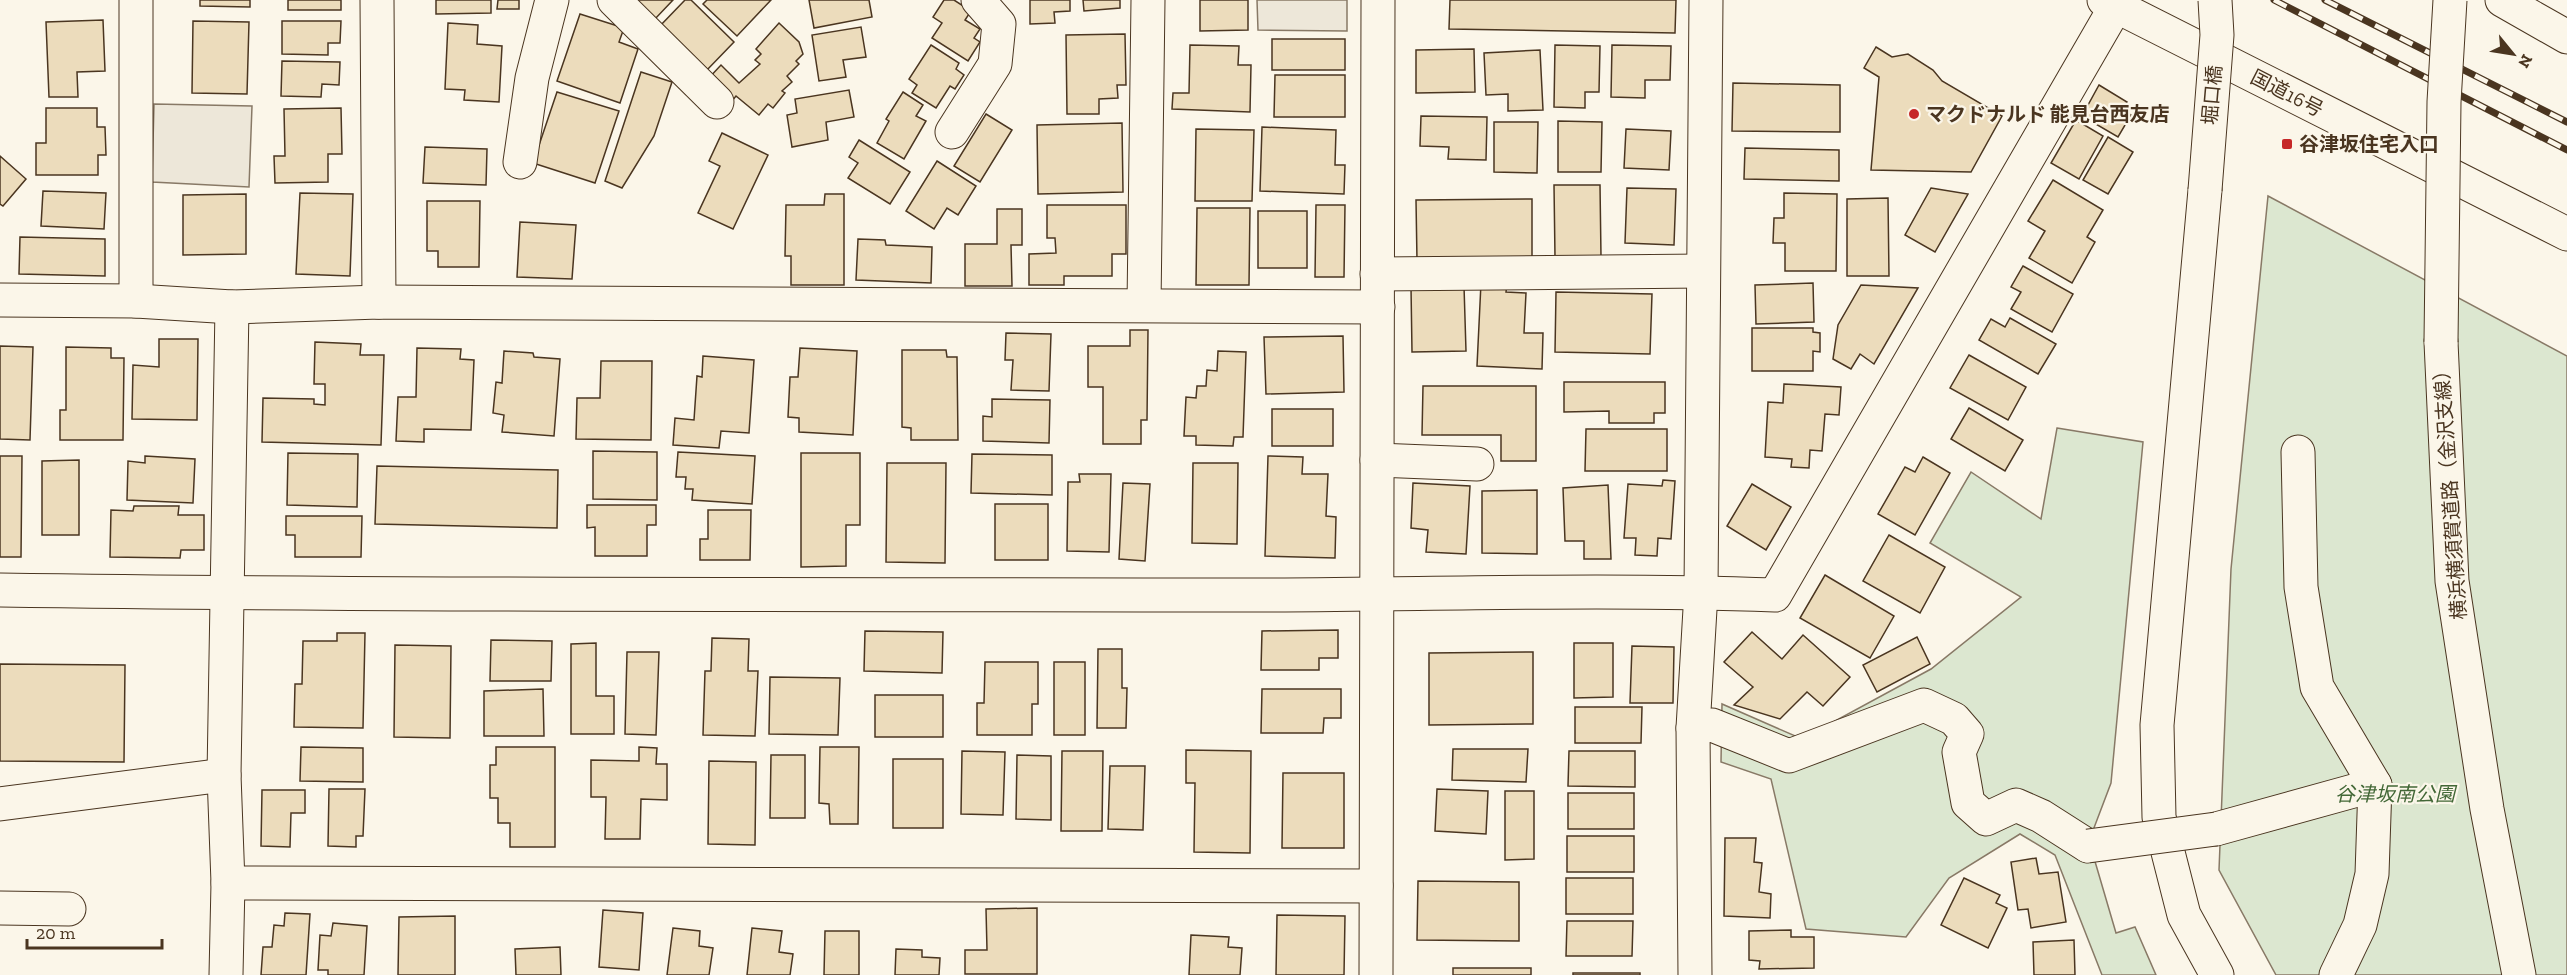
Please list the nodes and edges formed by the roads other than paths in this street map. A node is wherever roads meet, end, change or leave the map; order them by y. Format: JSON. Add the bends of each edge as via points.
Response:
{"nodes":[{"id":1,"x":136,"y":0,"type":"edge"},
{"id":2,"x":377,"y":0,"type":"edge"},
{"id":3,"x":552,"y":0,"type":"edge"},
{"id":4,"x":614,"y":0,"type":"edge"},
{"id":5,"x":978,"y":0,"type":"edge"},
{"id":6,"x":1148,"y":0,"type":"edge"},
{"id":7,"x":1378,"y":0,"type":"edge"},
{"id":8,"x":1706,"y":0,"type":"edge"},
{"id":9,"x":2216,"y":0,"type":"edge"},
{"id":10,"x":2450,"y":0,"type":"edge"},
{"id":11,"x":2502,"y":0,"type":"edge"},
{"id":12,"x":2110,"y":3,"type":"edge"},
{"id":13,"x":2567,"y":37,"type":"edge"},
{"id":14,"x":717,"y":102,"type":"dead end"},
{"id":15,"x":952,"y":132,"type":"dead end"},
{"id":16,"x":520,"y":162,"type":"dead end"},
{"id":17,"x":2567,"y":234,"type":"edge"},
{"id":18,"x":1703,"y":271,"type":"junction"},
{"id":19,"x":1377,"y":274,"type":"junction"},
{"id":20,"x":0,"y":300,"type":"edge"},
{"id":21,"x":136,"y":301,"type":"junction"},
{"id":22,"x":379,"y":302,"type":"junction"},
{"id":23,"x":1144,"y":305,"type":"junction"},
{"id":24,"x":1378,"y":307,"type":"junction"},
{"id":25,"x":232,"y":308,"type":"junction"},
{"id":26,"x":2298,"y":452,"type":"dead end"},
{"id":27,"x":1377,"y":460,"type":"junction"},
{"id":28,"x":1477,"y":464,"type":"dead end"},
{"id":29,"x":0,"y":590,"type":"edge"},
{"id":30,"x":1701,"y":592,"type":"junction"},
{"id":31,"x":228,"y":593,"type":"junction"},
{"id":32,"x":1377,"y":595,"type":"junction"},
{"id":33,"x":1693,"y":728,"type":"junction"},
{"id":34,"x":224,"y":775,"type":"junction"},
{"id":35,"x":2375,"y":785,"type":"junction"},
{"id":36,"x":0,"y":804,"type":"edge"},
{"id":37,"x":228,"y":883,"type":"junction"},
{"id":38,"x":1376,"y":886,"type":"junction"},
{"id":39,"x":0,"y":908,"type":"edge"},
{"id":40,"x":69,"y":909,"type":"dead end"},
{"id":41,"x":226,"y":975,"type":"edge"},
{"id":42,"x":1376,"y":975,"type":"edge"},
{"id":43,"x":1695,"y":975,"type":"edge"},
{"id":44,"x":2217,"y":975,"type":"edge"},
{"id":45,"x":2336,"y":975,"type":"edge"},
{"id":46,"x":2519,"y":975,"type":"edge"}],
"edges":[{"from":1,"to":21,"type":"main road"},
{"from":2,"to":22,"type":"main road"},
{"from":3,"to":16,"type":"main road","via":[[532,78]]},
{"from":4,"to":14,"type":"main road"},
{"from":5,"to":15,"type":"main road","via":[[999,24],[995,64]]},
{"from":6,"to":23,"type":"main road"},
{"from":7,"to":19,"type":"main road"},
{"from":8,"to":18,"type":"main road"},
{"from":9,"to":44,"type":"main road","name":"堀口橋","bridge":true,"via":[[2217,35],[2205,190],[2157,725],[2159,817],[2184,915]]},
{"from":10,"to":46,"type":"main road","name":"横浜横須賀道路（金沢支線）","bridge":true,"via":[[2444,102],[2441,342],[2452,581],[2487,809]]},
{"from":11,"to":13,"type":"main road"},
{"from":12,"to":17,"type":"main road","name":"国道16号"},
{"from":12,"to":30,"type":"main road","via":[[1774,595]]},
{"from":18,"to":19,"type":"main road"},
{"from":18,"to":30,"type":"main road"},
{"from":19,"to":24,"type":"main road"},
{"from":20,"to":21,"type":"main road"},
{"from":21,"to":25,"type":"main road"},
{"from":22,"to":23,"type":"main road"},
{"from":22,"to":25,"type":"main road"},
{"from":23,"to":24,"type":"main road"},
{"from":24,"to":27,"type":"main road"},
{"from":25,"to":31,"type":"main road"},
{"from":26,"to":35,"type":"main road","via":[[2301,587],[2317,687]]},
{"from":27,"to":28,"type":"main road"},
{"from":27,"to":32,"type":"main road"},
{"from":29,"to":31,"type":"main road"},
{"from":30,"to":32,"type":"main road"},
{"from":30,"to":33,"type":"main road"},
{"from":31,"to":32,"type":"main road"},
{"from":31,"to":34,"type":"main road"},
{"from":32,"to":38,"type":"main road"},
{"from":33,"to":35,"type":"main road","bridge":true,"via":[[1712,725],[1789,756],[1924,705],[1954,719],[1967,734],[1959,752],[1968,803],[1986,819],[2016,805],[2088,846],[2216,829]]},
{"from":33,"to":43,"type":"main road"},
{"from":34,"to":36,"type":"main road"},
{"from":34,"to":37,"type":"main road"},
{"from":35,"to":45,"type":"main road","via":[[2372,874],[2360,925]]},
{"from":37,"to":38,"type":"main road"},
{"from":37,"to":41,"type":"main road"},
{"from":38,"to":42,"type":"main road"},
{"from":39,"to":40,"type":"main road"}]}
